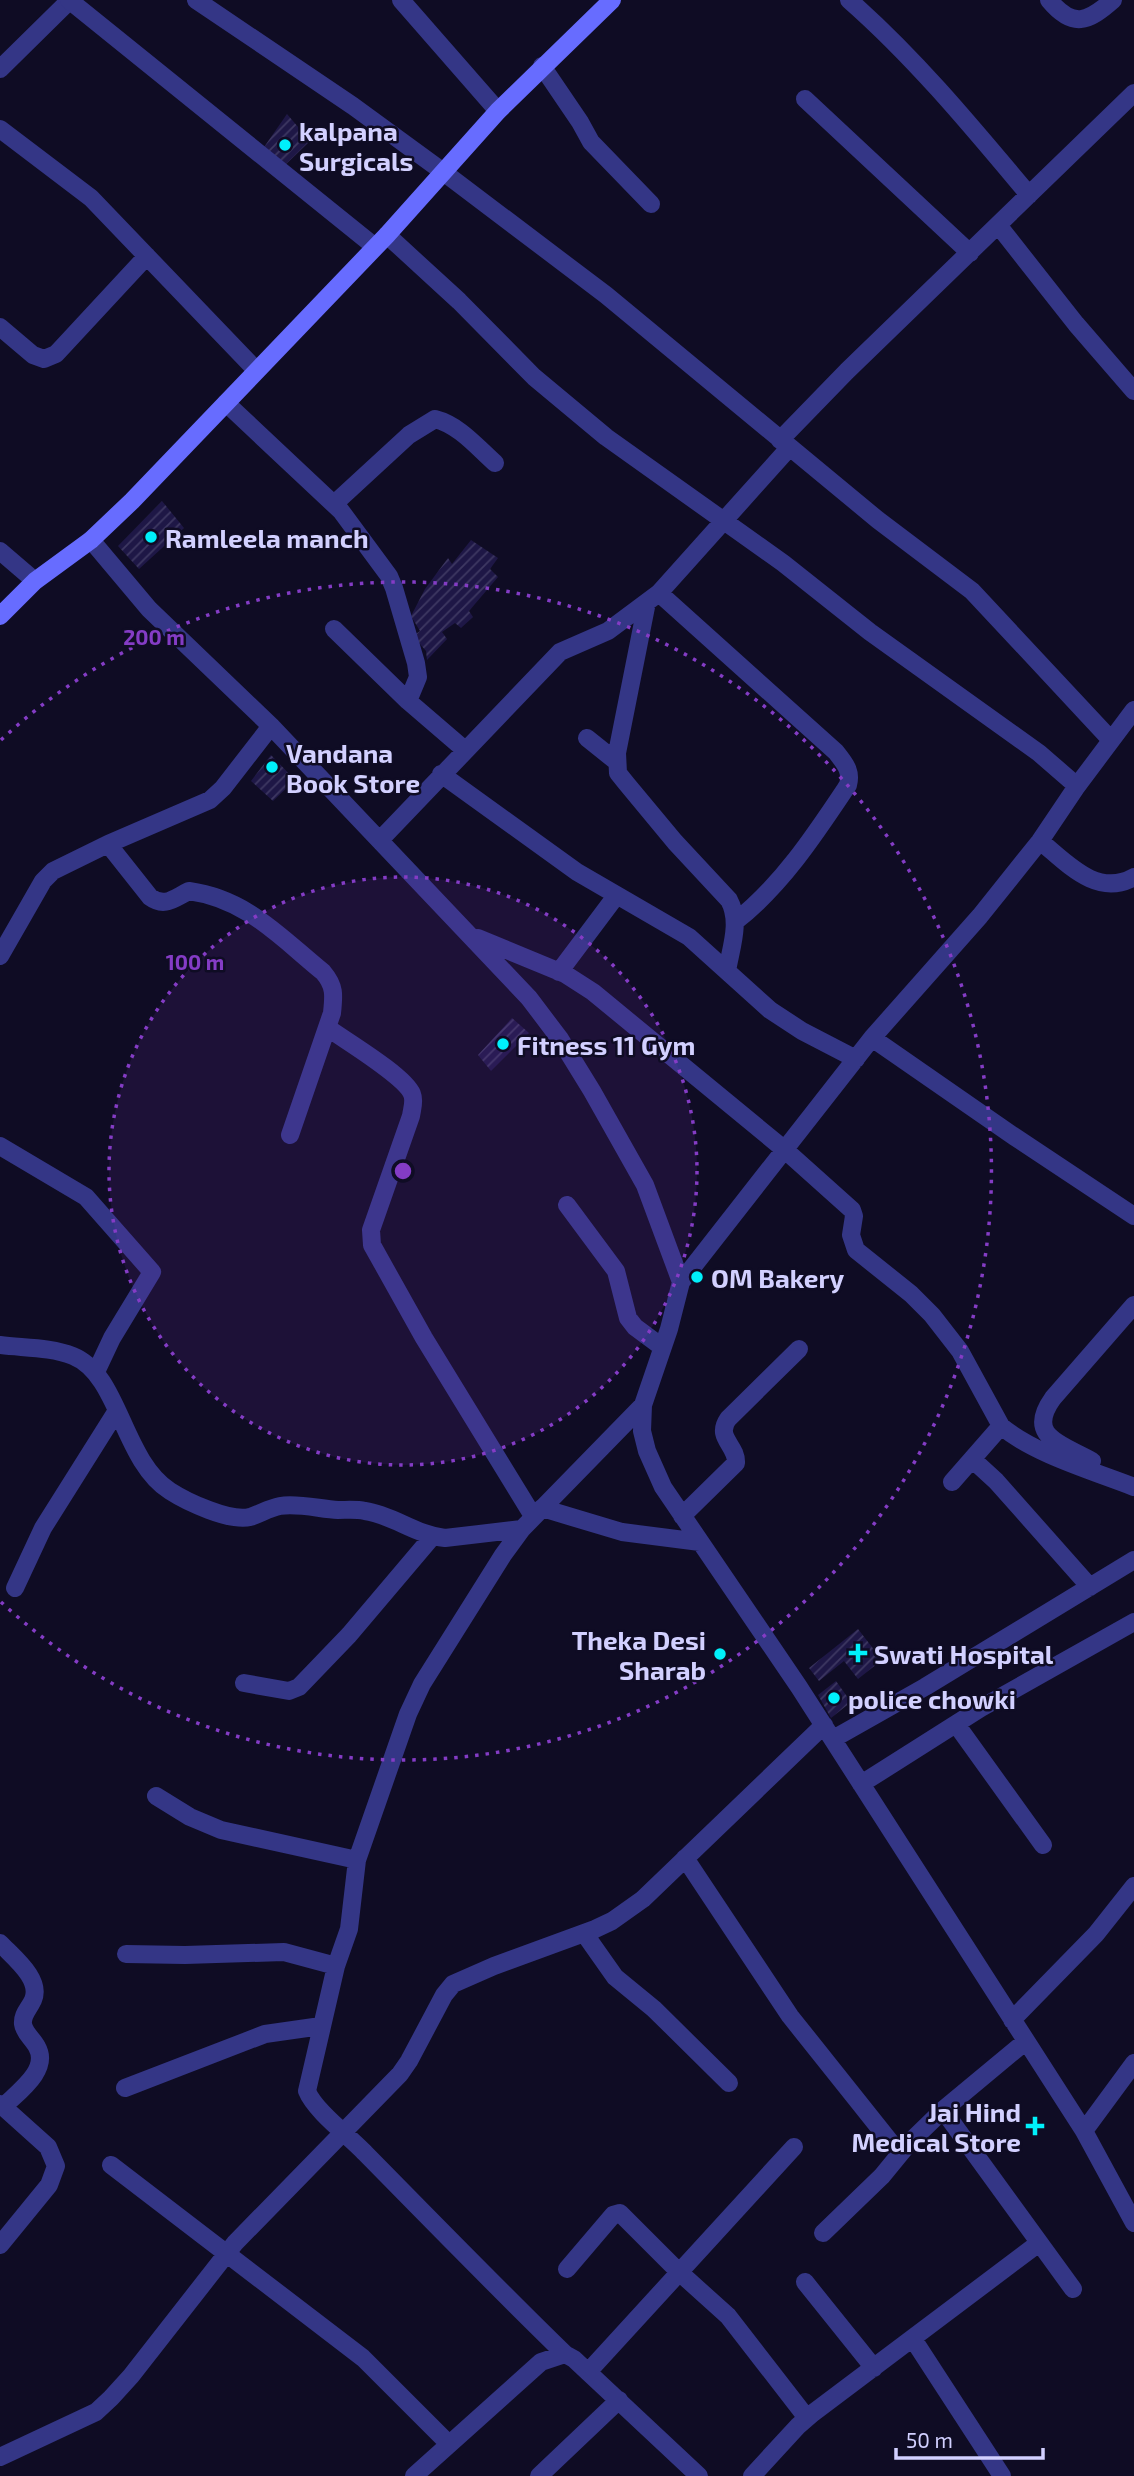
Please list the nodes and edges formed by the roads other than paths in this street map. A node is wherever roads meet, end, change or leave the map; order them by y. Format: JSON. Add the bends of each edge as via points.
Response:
{"nodes":[{"id":1,"x":70,"y":0,"type":"edge"},
{"id":2,"x":196,"y":0,"type":"edge"},
{"id":3,"x":401,"y":0,"type":"edge"},
{"id":4,"x":612,"y":0,"type":"edge"},
{"id":5,"x":849,"y":0,"type":"edge"},
{"id":6,"x":1049,"y":0,"type":"edge"},
{"id":7,"x":1114,"y":0,"type":"edge"},
{"id":8,"x":542,"y":66,"type":"junction"},
{"id":9,"x":0,"y":69,"type":"edge"},
{"id":10,"x":1134,"y":93,"type":"edge"},
{"id":11,"x":805,"y":99,"type":"dead end"},
{"id":12,"x":498,"y":111,"type":"junction"},
{"id":13,"x":0,"y":129,"type":"edge"},
{"id":14,"x":442,"y":171,"type":"junction"},
{"id":15,"x":1029,"y":195,"type":"junction"},
{"id":16,"x":651,"y":204,"type":"dead end"},
{"id":17,"x":999,"y":225,"type":"junction"},
{"id":18,"x":380,"y":240,"type":"junction"},
{"id":19,"x":970,"y":253,"type":"junction"},
{"id":20,"x":147,"y":256,"type":"junction"},
{"id":21,"x":0,"y":327,"type":"edge"},
{"id":22,"x":256,"y":370,"type":"junction"},
{"id":23,"x":1134,"y":391,"type":"edge"},
{"id":24,"x":226,"y":403,"type":"junction"},
{"id":25,"x":784,"y":444,"type":"junction"},
{"id":26,"x":495,"y":463,"type":"dead end"},
{"id":27,"x":334,"y":504,"type":"junction"},
{"id":28,"x":724,"y":522,"type":"junction"},
{"id":29,"x":91,"y":540,"type":"junction"},
{"id":30,"x":0,"y":551,"type":"edge"},
{"id":31,"x":35,"y":581,"type":"junction"},
{"id":32,"x":653,"y":597,"type":"junction"},
{"id":33,"x":0,"y":616,"type":"edge"},
{"id":34,"x":334,"y":629,"type":"dead end"},
{"id":35,"x":408,"y":701,"type":"junction"},
{"id":36,"x":1134,"y":709,"type":"edge"},
{"id":37,"x":271,"y":726,"type":"junction"},
{"id":38,"x":587,"y":738,"type":"dead end"},
{"id":39,"x":1111,"y":740,"type":"junction"},
{"id":40,"x":465,"y":750,"type":"junction"},
{"id":41,"x":617,"y":762,"type":"junction"},
{"id":42,"x":441,"y":774,"type":"junction"},
{"id":43,"x":1076,"y":786,"type":"junction"},
{"id":44,"x":380,"y":840,"type":"junction"},
{"id":45,"x":1040,"y":841,"type":"junction"},
{"id":46,"x":107,"y":844,"type":"junction"},
{"id":47,"x":1134,"y":877,"type":"edge"},
{"id":48,"x":616,"y":896,"type":"junction"},
{"id":49,"x":736,"y":921,"type":"junction"},
{"id":50,"x":470,"y":935,"type":"junction"},
{"id":51,"x":0,"y":956,"type":"edge"},
{"id":52,"x":727,"y":971,"type":"junction"},
{"id":53,"x":559,"y":972,"type":"junction"},
{"id":54,"x":328,"y":1028,"type":"junction"},
{"id":55,"x":872,"y":1038,"type":"junction"},
{"id":56,"x":856,"y":1059,"type":"junction"},
{"id":57,"x":290,"y":1135,"type":"dead end"},
{"id":58,"x":0,"y":1146,"type":"edge"},
{"id":59,"x":785,"y":1150,"type":"junction"},
{"id":60,"x":567,"y":1205,"type":"dead end"},
{"id":61,"x":1134,"y":1216,"type":"edge"},
{"id":62,"x":681,"y":1282,"type":"junction"},
{"id":63,"x":1134,"y":1305,"type":"edge"},
{"id":64,"x":0,"y":1345,"type":"edge"},
{"id":65,"x":663,"y":1347,"type":"junction"},
{"id":66,"x":799,"y":1349,"type":"dead end"},
{"id":67,"x":96,"y":1372,"type":"junction"},
{"id":68,"x":643,"y":1405,"type":"junction"},
{"id":69,"x":117,"y":1412,"type":"junction"},
{"id":70,"x":1001,"y":1426,"type":"junction"},
{"id":71,"x":972,"y":1458,"type":"junction"},
{"id":72,"x":952,"y":1482,"type":"dead end"},
{"id":73,"x":1134,"y":1487,"type":"edge"},
{"id":74,"x":682,"y":1516,"type":"junction"},
{"id":75,"x":533,"y":1517,"type":"junction"},
{"id":76,"x":432,"y":1536,"type":"junction"},
{"id":77,"x":700,"y":1542,"type":"junction"},
{"id":78,"x":1134,"y":1560,"type":"edge"},
{"id":79,"x":1090,"y":1587,"type":"junction"},
{"id":80,"x":15,"y":1588,"type":"dead end"},
{"id":81,"x":1134,"y":1622,"type":"edge"},
{"id":82,"x":244,"y":1683,"type":"dead end"},
{"id":83,"x":956,"y":1724,"type":"junction"},
{"id":84,"x":828,"y":1732,"type":"junction"},
{"id":85,"x":861,"y":1784,"type":"junction"},
{"id":86,"x":156,"y":1796,"type":"dead end"},
{"id":87,"x":1044,"y":1845,"type":"dead end"},
{"id":88,"x":685,"y":1858,"type":"junction"},
{"id":89,"x":357,"y":1860,"type":"junction"},
{"id":90,"x":1134,"y":1886,"type":"edge"},
{"id":91,"x":584,"y":1933,"type":"junction"},
{"id":92,"x":0,"y":1943,"type":"edge"},
{"id":93,"x":126,"y":1954,"type":"dead end"},
{"id":94,"x":336,"y":1966,"type":"junction"},
{"id":95,"x":1012,"y":2020,"type":"junction"},
{"id":96,"x":321,"y":2026,"type":"junction"},
{"id":97,"x":1026,"y":2041,"type":"junction"},
{"id":98,"x":1134,"y":2063,"type":"edge"},
{"id":99,"x":729,"y":2083,"type":"dead end"},
{"id":100,"x":125,"y":2088,"type":"dead end"},
{"id":101,"x":2,"y":2106,"type":"edge"},
{"id":102,"x":943,"y":2110,"type":"junction"},
{"id":103,"x":344,"y":2131,"type":"junction"},
{"id":104,"x":1084,"y":2131,"type":"junction"},
{"id":105,"x":794,"y":2147,"type":"dead end"},
{"id":106,"x":900,"y":2154,"type":"junction"},
{"id":107,"x":111,"y":2165,"type":"dead end"},
{"id":108,"x":1134,"y":2223,"type":"edge"},
{"id":109,"x":823,"y":2233,"type":"dead end"},
{"id":110,"x":1040,"y":2243,"type":"junction"},
{"id":111,"x":0,"y":2245,"type":"edge"},
{"id":112,"x":227,"y":2253,"type":"junction"},
{"id":113,"x":567,"y":2269,"type":"dead end"},
{"id":114,"x":678,"y":2271,"type":"junction"},
{"id":115,"x":806,"y":2281,"type":"dead end"},
{"id":116,"x":1073,"y":2289,"type":"dead end"},
{"id":117,"x":912,"y":2339,"type":"junction"},
{"id":118,"x":565,"y":2354,"type":"junction"},
{"id":119,"x":874,"y":2368,"type":"junction"},
{"id":120,"x":588,"y":2372,"type":"junction"},
{"id":121,"x":619,"y":2400,"type":"junction"},
{"id":122,"x":807,"y":2418,"type":"junction"},
{"id":123,"x":449,"y":2444,"type":"junction"},
{"id":124,"x":0,"y":2457,"type":"edge"},
{"id":125,"x":995,"y":2473,"type":"edge"},
{"id":126,"x":414,"y":2476,"type":"edge"},
{"id":127,"x":539,"y":2476,"type":"edge"},
{"id":128,"x":699,"y":2476,"type":"edge"},
{"id":129,"x":752,"y":2476,"type":"edge"}],
"edges":[{"from":1,"to":9,"type":"street"},
{"from":1,"to":18,"type":"street"},
{"from":2,"to":14,"type":"street"},
{"from":3,"to":12,"type":"street"},
{"from":4,"to":8,"type":"main road"},
{"from":5,"to":15,"type":"street","via":[[945,95]]},
{"from":6,"to":7,"type":"street","via":[[1071,19],[1082,20]]},
{"from":8,"to":12,"type":"main road"},
{"from":8,"to":16,"type":"street","via":[[591,142]]},
{"from":10,"to":15,"type":"street"},
{"from":11,"to":19,"type":"street"},
{"from":12,"to":14,"type":"main road"},
{"from":13,"to":20,"type":"street","via":[[90,198]]},
{"from":14,"to":18,"type":"main road"},
{"from":14,"to":25,"type":"street","via":[[606,295]]},
{"from":15,"to":17,"type":"street"},
{"from":17,"to":19,"type":"street"},
{"from":17,"to":23,"type":"street"},
{"from":18,"to":22,"type":"main road"},
{"from":18,"to":28,"type":"street","via":[[459,301],[534,377],[606,437]]},
{"from":19,"to":25,"type":"street","via":[[847,371]]},
{"from":20,"to":21,"type":"street","via":[[56,354],[44,359],[33,355]]},
{"from":20,"to":22,"type":"street"},
{"from":22,"to":24,"type":"main road"},
{"from":24,"to":27,"type":"street"},
{"from":24,"to":29,"type":"main road"},
{"from":25,"to":28,"type":"street"},
{"from":25,"to":39,"type":"street","via":[[972,591]]},
{"from":26,"to":27,"type":"street","via":[[459,430],[435,419],[410,435]]},
{"from":27,"to":35,"type":"street","via":[[394,588],[418,677]]},
{"from":28,"to":32,"type":"street"},
{"from":28,"to":43,"type":"street","via":[[1039,753]]},
{"from":29,"to":31,"type":"main road"},
{"from":29,"to":37,"type":"street","via":[[149,609]]},
{"from":30,"to":31,"type":"street"},
{"from":31,"to":33,"type":"main road"},
{"from":32,"to":40,"type":"street","via":[[608,631],[560,652]]},
{"from":32,"to":41,"type":"street"},
{"from":32,"to":49,"type":"street","via":[[848,768],[848,785],[818,830],[767,894]]},
{"from":34,"to":35,"type":"street"},
{"from":35,"to":40,"type":"street"},
{"from":36,"to":39,"type":"street"},
{"from":37,"to":44,"type":"street"},
{"from":37,"to":46,"type":"street","via":[[210,800]]},
{"from":38,"to":41,"type":"street"},
{"from":39,"to":43,"type":"street"},
{"from":40,"to":42,"type":"street"},
{"from":41,"to":49,"type":"street","via":[[626,783],[729,901]]},
{"from":42,"to":44,"type":"street"},
{"from":42,"to":48,"type":"street"},
{"from":43,"to":45,"type":"street"},
{"from":44,"to":50,"type":"street"},
{"from":45,"to":47,"type":"street","via":[[1090,880],[1118,884]]},
{"from":45,"to":55,"type":"street"},
{"from":46,"to":51,"type":"street","via":[[53,871],[43,881]]},
{"from":46,"to":54,"type":"street","via":[[158,902],[198,892],[265,922],[332,983],[335,991]]},
{"from":48,"to":52,"type":"street","via":[[689,937]]},
{"from":48,"to":53,"type":"street"},
{"from":49,"to":52,"type":"street"},
{"from":50,"to":53,"type":"street"},
{"from":50,"to":62,"type":"street","via":[[561,1039],[645,1185]]},
{"from":52,"to":56,"type":"street","via":[[770,1010]]},
{"from":53,"to":59,"type":"street","via":[[593,992]]},
{"from":54,"to":57,"type":"street"},
{"from":54,"to":75,"type":"street","via":[[398,1078],[414,1098],[371,1230],[372,1245]]},
{"from":55,"to":56,"type":"street"},
{"from":55,"to":61,"type":"street"},
{"from":56,"to":59,"type":"street"},
{"from":58,"to":67,"type":"street","via":[[86,1198],[152,1272]]},
{"from":59,"to":62,"type":"street"},
{"from":59,"to":70,"type":"street","via":[[852,1210],[856,1250],[932,1315],[960,1351]]},
{"from":60,"to":65,"type":"street","via":[[615,1271],[628,1318]]},
{"from":62,"to":65,"type":"street"},
{"from":63,"to":73,"type":"street","via":[[1053,1398],[1041,1420],[1051,1437]]},
{"from":64,"to":67,"type":"street","via":[[64,1354]]},
{"from":65,"to":68,"type":"street"},
{"from":66,"to":74,"type":"street","via":[[723,1426],[736,1463]]},
{"from":67,"to":69,"type":"street"},
{"from":68,"to":74,"type":"street","via":[[642,1431],[648,1451]]},
{"from":68,"to":75,"type":"street"},
{"from":69,"to":76,"type":"street","via":[[146,1468],[159,1484],[187,1501],[238,1518],[282,1506],[364,1511]]},
{"from":69,"to":80,"type":"street","via":[[43,1528]]},
{"from":70,"to":71,"type":"street"},
{"from":70,"to":73,"type":"street","via":[[1038,1449]]},
{"from":71,"to":72,"type":"street"},
{"from":71,"to":79,"type":"street"},
{"from":74,"to":77,"type":"street"},
{"from":75,"to":76,"type":"street","via":[[445,1538]]},
{"from":75,"to":77,"type":"street"},
{"from":75,"to":89,"type":"street","via":[[422,1684]]},
{"from":76,"to":82,"type":"street","via":[[299,1687],[289,1691]]},
{"from":77,"to":84,"type":"street"},
{"from":78,"to":79,"type":"street"},
{"from":79,"to":84,"type":"street","via":[[925,1687]]},
{"from":81,"to":83,"type":"street"},
{"from":83,"to":85,"type":"street"},
{"from":83,"to":87,"type":"street"},
{"from":84,"to":85,"type":"street"},
{"from":84,"to":88,"type":"street"},
{"from":85,"to":95,"type":"street"},
{"from":86,"to":89,"type":"street","via":[[221,1830]]},
{"from":88,"to":91,"type":"street","via":[[643,1899],[612,1921]]},
{"from":88,"to":106,"type":"street","via":[[790,2016]]},
{"from":89,"to":94,"type":"street","via":[[349,1929]]},
{"from":90,"to":95,"type":"street","via":[[1096,1934]]},
{"from":91,"to":99,"type":"street","via":[[615,1977]]},
{"from":91,"to":103,"type":"street","via":[[453,1984],[410,2061]]},
{"from":92,"to":101,"type":"street","via":[[35,1987],[34,1999],[23,2016],[23,2029],[40,2053],[41,2064]]},
{"from":93,"to":94,"type":"street","via":[[284,1952]]},
{"from":94,"to":96,"type":"street"},
{"from":95,"to":97,"type":"street"},
{"from":96,"to":100,"type":"street","via":[[265,2035]]},
{"from":96,"to":103,"type":"street","via":[[307,2091],[311,2101]]},
{"from":97,"to":102,"type":"street"},
{"from":97,"to":104,"type":"street"},
{"from":98,"to":104,"type":"street"},
{"from":101,"to":111,"type":"street","via":[[48,2147],[57,2166],[49,2185]]},
{"from":102,"to":106,"type":"street"},
{"from":102,"to":110,"type":"street"},
{"from":103,"to":112,"type":"street"},
{"from":103,"to":118,"type":"street"},
{"from":104,"to":108,"type":"street"},
{"from":105,"to":114,"type":"street"},
{"from":106,"to":109,"type":"street"},
{"from":107,"to":112,"type":"street"},
{"from":110,"to":116,"type":"street"},
{"from":110,"to":117,"type":"street"},
{"from":112,"to":123,"type":"street","via":[[363,2358]]},
{"from":112,"to":124,"type":"street","via":[[131,2376],[96,2412]]},
{"from":113,"to":114,"type":"street","via":[[613,2215],[620,2213]]},
{"from":114,"to":120,"type":"street"},
{"from":114,"to":122,"type":"street","via":[[741,2330]]},
{"from":115,"to":119,"type":"street"},
{"from":117,"to":119,"type":"street"},
{"from":117,"to":125,"type":"street"},
{"from":118,"to":120,"type":"street"},
{"from":118,"to":123,"type":"street","via":[[541,2362]]},
{"from":119,"to":122,"type":"street"},
{"from":120,"to":121,"type":"street"},
{"from":121,"to":127,"type":"street"},
{"from":121,"to":128,"type":"street"},
{"from":122,"to":129,"type":"street"},
{"from":123,"to":126,"type":"street"}]}
